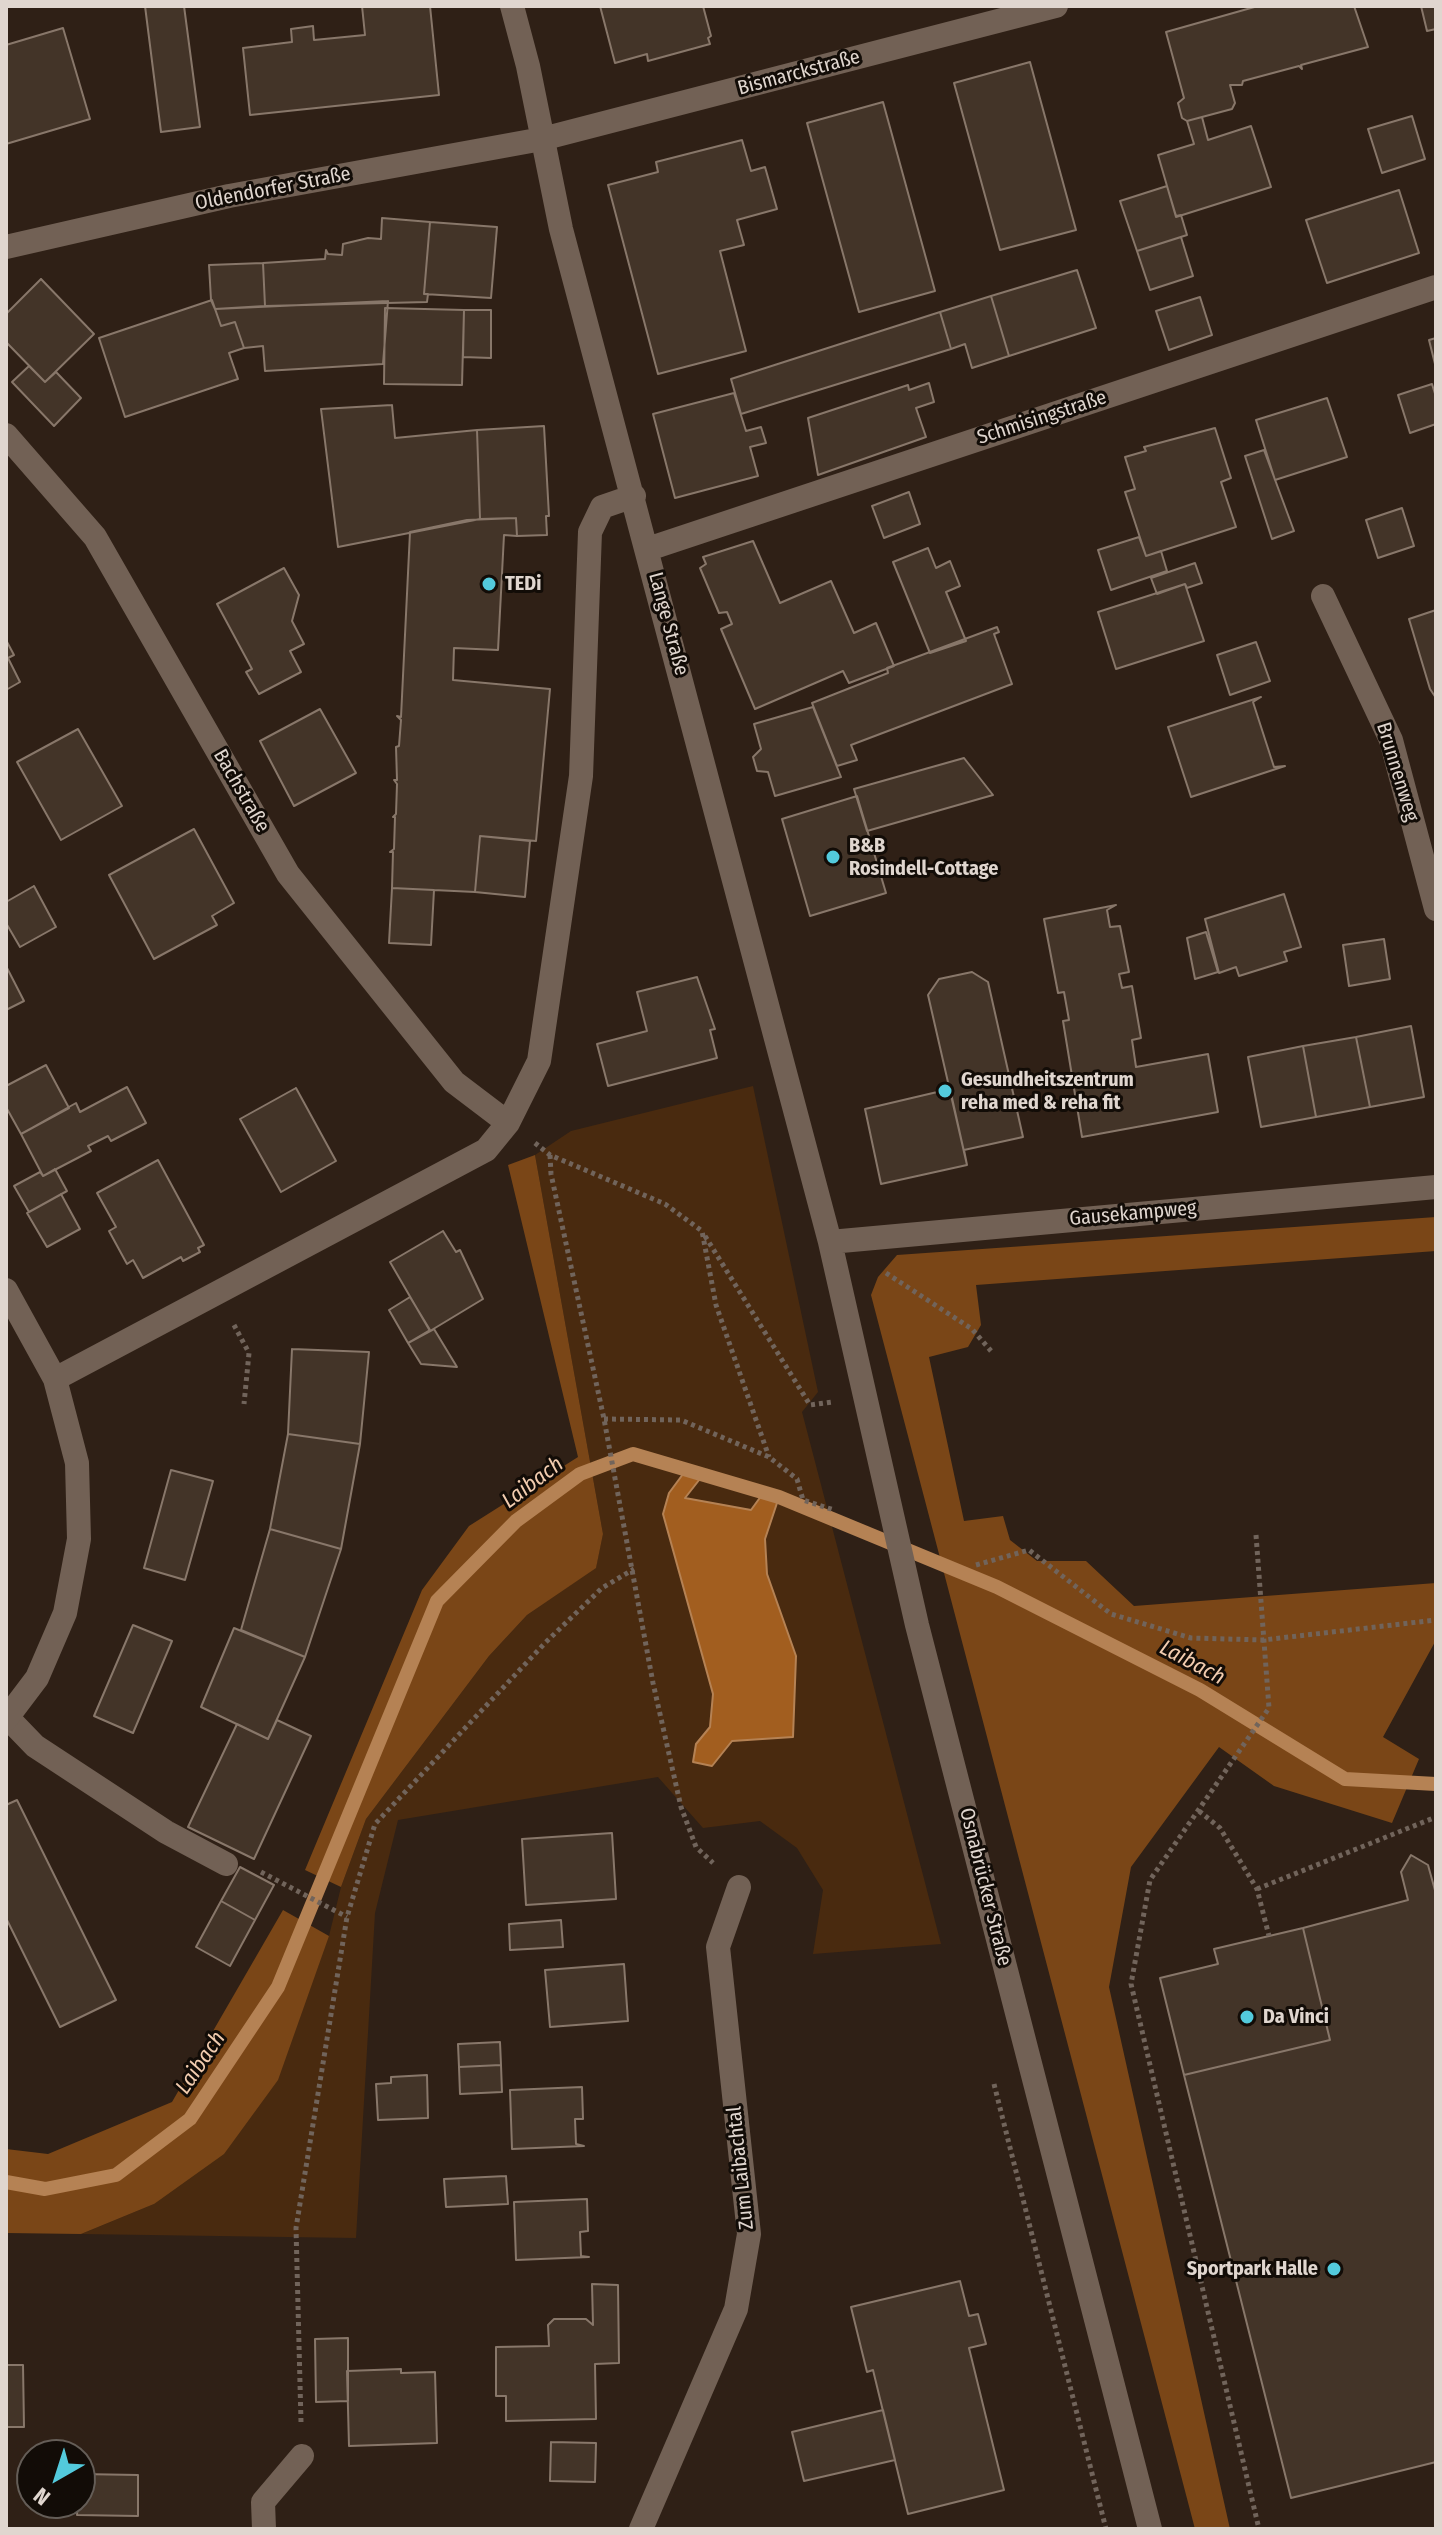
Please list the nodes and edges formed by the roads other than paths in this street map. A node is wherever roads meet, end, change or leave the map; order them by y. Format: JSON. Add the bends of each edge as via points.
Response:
{"nodes":[{"id":1,"x":512,"y":6,"type":"edge"},
{"id":2,"x":1056,"y":6,"type":"edge"},
{"id":3,"x":542,"y":139,"type":"junction"},
{"id":4,"x":6,"y":247,"type":"edge"},
{"id":5,"x":1436,"y":287,"type":"edge"},
{"id":6,"x":6,"y":435,"type":"edge"},
{"id":7,"x":634,"y":496,"type":"junction"},
{"id":8,"x":648,"y":549,"type":"junction"},
{"id":9,"x":1323,"y":596,"type":"dead end"},
{"id":10,"x":1436,"y":909,"type":"edge"},
{"id":11,"x":508,"y":1123,"type":"junction"},
{"id":12,"x":1436,"y":1187,"type":"edge"},
{"id":13,"x":830,"y":1242,"type":"junction"},
{"id":14,"x":6,"y":1290,"type":"edge"},
{"id":15,"x":55,"y":1379,"type":"junction"},
{"id":16,"x":7,"y":1718,"type":"edge"},
{"id":17,"x":226,"y":1864,"type":"dead end"},
{"id":18,"x":739,"y":1887,"type":"road end"},
{"id":19,"x":302,"y":2456,"type":"road end"},
{"id":20,"x":264,"y":2529,"type":"edge"},
{"id":21,"x":641,"y":2529,"type":"edge"},
{"id":22,"x":1150,"y":2529,"type":"edge"}],
"edges":[{"from":1,"to":3,"type":"street","name":"Lange Straße"},
{"from":2,"to":3,"type":"street","name":"Bismarckstraße"},
{"from":3,"to":4,"type":"street","name":"Oldendorfer Straße","via":[[229,196]]},
{"from":3,"to":7,"type":"street","name":"Lange Straße","via":[[561,229]]},
{"from":5,"to":8,"type":"street","name":"Schmisingstraße"},
{"from":6,"to":11,"type":"street","name":"Bachstraße","via":[[95,537],[288,874],[454,1082]]},
{"from":7,"to":8,"type":"street","name":"Lange Straße"},
{"from":7,"to":11,"type":"street","via":[[602,507],[590,532],[581,776],[539,1061]]},
{"from":8,"to":13,"type":"street","name":"Lange Straße"},
{"from":9,"to":10,"type":"street","name":"Brunnenweg","via":[[1391,740]]},
{"from":11,"to":15,"type":"street","via":[[486,1150]]},
{"from":12,"to":13,"type":"street","name":"Gausekampweg"},
{"from":13,"to":22,"type":"street","name":"Osnabrücker Straße","via":[[917,1625]]},
{"from":14,"to":15,"type":"street"},
{"from":15,"to":16,"type":"street","via":[[77,1463],[79,1539],[65,1613],[37,1678]]},
{"from":16,"to":17,"type":"street","via":[[35,1746],[166,1832]]},
{"from":18,"to":21,"type":"street","name":"Zum Laibachtal","via":[[718,1947],[749,2234],[736,2309]]},
{"from":19,"to":20,"type":"street","via":[[263,2502]]}]}
